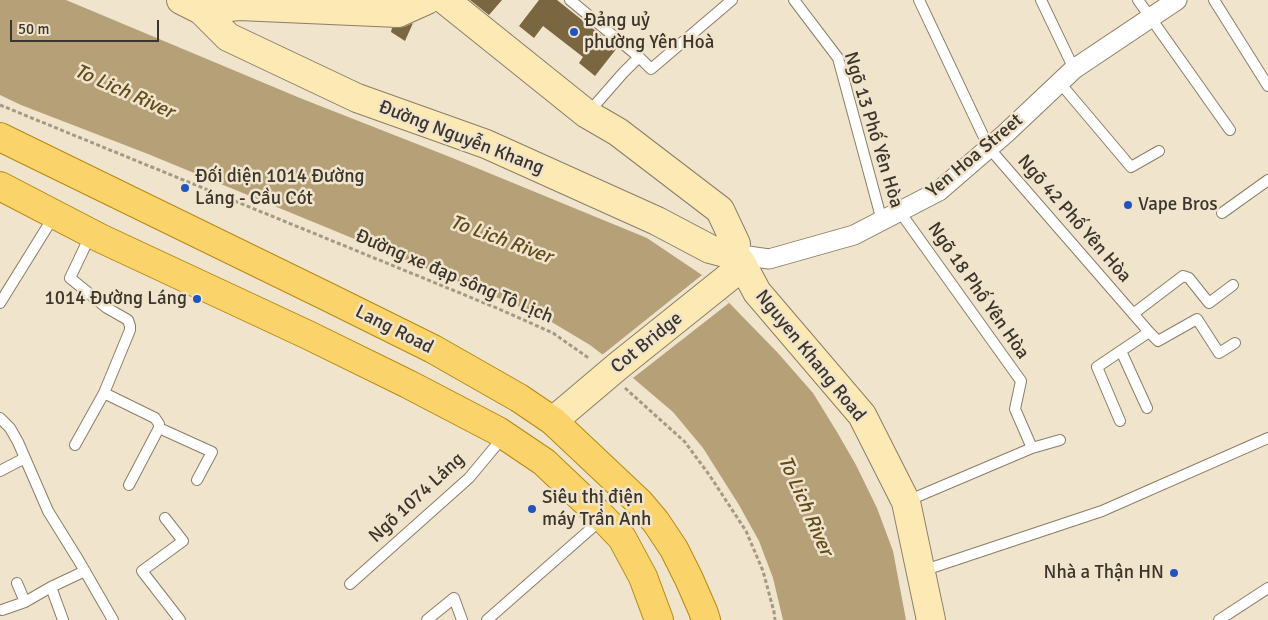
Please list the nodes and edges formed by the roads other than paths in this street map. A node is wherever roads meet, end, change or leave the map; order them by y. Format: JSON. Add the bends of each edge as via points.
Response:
{"nodes":[{"id":1,"x":427,"y":0,"type":"edge"},
{"id":2,"x":445,"y":0,"type":"edge"},
{"id":3,"x":570,"y":0,"type":"edge"},
{"id":4,"x":732,"y":0,"type":"edge"},
{"id":5,"x":794,"y":0,"type":"edge"},
{"id":6,"x":918,"y":0,"type":"edge"},
{"id":7,"x":1041,"y":0,"type":"edge"},
{"id":8,"x":1138,"y":0,"type":"edge"},
{"id":9,"x":1177,"y":0,"type":"edge"},
{"id":10,"x":1214,"y":0,"type":"edge"},
{"id":11,"x":191,"y":5,"type":"edge"},
{"id":12,"x":1151,"y":18,"type":"junction"},
{"id":13,"x":639,"y":57,"type":"junction"},
{"id":14,"x":1074,"y":69,"type":"junction"},
{"id":15,"x":1060,"y":82,"type":"junction"},
{"id":16,"x":1268,"y":86,"type":"edge"},
{"id":17,"x":587,"y":114,"type":"junction"},
{"id":18,"x":1230,"y":130,"type":"dead end"},
{"id":19,"x":0,"y":138,"type":"edge"},
{"id":20,"x":989,"y":148,"type":"junction"},
{"id":21,"x":1158,"y":151,"type":"dead end"},
{"id":22,"x":1268,"y":180,"type":"edge"},
{"id":23,"x":0,"y":186,"type":"edge"},
{"id":24,"x":900,"y":212,"type":"junction"},
{"id":25,"x":1222,"y":213,"type":"dead end"},
{"id":26,"x":54,"y":215,"type":"junction"},
{"id":27,"x":882,"y":221,"type":"junction"},
{"id":28,"x":92,"y":233,"type":"junction"},
{"id":29,"x":738,"y":256,"type":"junction"},
{"id":30,"x":1233,"y":285,"type":"dead end"},
{"id":31,"x":328,"y":297,"type":"junction"},
{"id":32,"x":0,"y":303,"type":"edge"},
{"id":33,"x":1134,"y":314,"type":"junction"},
{"id":34,"x":1150,"y":332,"type":"junction"},
{"id":35,"x":308,"y":335,"type":"junction"},
{"id":36,"x":1235,"y":343,"type":"dead end"},
{"id":37,"x":1121,"y":351,"type":"junction"},
{"id":38,"x":1102,"y":364,"type":"junction"},
{"id":39,"x":104,"y":393,"type":"junction"},
{"id":40,"x":1117,"y":401,"type":"dead end"},
{"id":41,"x":1147,"y":408,"type":"dead end"},
{"id":42,"x":0,"y":418,"type":"edge"},
{"id":43,"x":553,"y":421,"type":"junction"},
{"id":44,"x":1120,"y":421,"type":"dead end"},
{"id":45,"x":159,"y":428,"type":"junction"},
{"id":46,"x":505,"y":436,"type":"junction"},
{"id":47,"x":1268,"y":438,"type":"edge"},
{"id":48,"x":1060,"y":440,"type":"dead end"},
{"id":49,"x":75,"y":444,"type":"dead end"},
{"id":50,"x":1032,"y":448,"type":"junction"},
{"id":51,"x":24,"y":455,"type":"junction"},
{"id":52,"x":0,"y":464,"type":"edge"},
{"id":53,"x":0,"y":471,"type":"edge"},
{"id":54,"x":197,"y":480,"type":"dead end"},
{"id":55,"x":130,"y":484,"type":"dead end"},
{"id":56,"x":906,"y":502,"type":"junction"},
{"id":57,"x":165,"y":518,"type":"dead end"},
{"id":58,"x":603,"y":518,"type":"junction"},
{"id":59,"x":85,"y":571,"type":"junction"},
{"id":60,"x":921,"y":571,"type":"junction"},
{"id":61,"x":17,"y":583,"type":"dead end"},
{"id":62,"x":350,"y":584,"type":"dead end"},
{"id":63,"x":51,"y":587,"type":"junction"},
{"id":64,"x":1268,"y":588,"type":"edge"},
{"id":65,"x":25,"y":602,"type":"junction"},
{"id":66,"x":2,"y":610,"type":"dead end"},
{"id":67,"x":63,"y":620,"type":"edge"},
{"id":68,"x":113,"y":620,"type":"edge"},
{"id":69,"x":180,"y":620,"type":"edge"},
{"id":70,"x":427,"y":620,"type":"edge"},
{"id":71,"x":462,"y":620,"type":"edge"},
{"id":72,"x":487,"y":620,"type":"edge"},
{"id":73,"x":659,"y":620,"type":"edge"},
{"id":74,"x":706,"y":620,"type":"edge"},
{"id":75,"x":931,"y":620,"type":"edge"},
{"id":76,"x":1219,"y":620,"type":"edge"}],
"edges":[{"from":1,"to":11,"type":"main road","name":"Đường Nguyễn Khang","via":[[398,13]]},
{"from":2,"to":17,"type":"main road"},
{"from":3,"to":13,"type":"lane"},
{"from":4,"to":13,"type":"lane","via":[[651,69]]},
{"from":5,"to":27,"type":"lane","name":"Ngõ 13 Phố Yên Hòa","via":[[838,58]]},
{"from":6,"to":20,"type":"lane","name":"Ngõ 42 Phố Yên Hòa"},
{"from":7,"to":14,"type":"lane"},
{"from":8,"to":12,"type":"lane"},
{"from":9,"to":12,"type":"street","name":"Yen Hoa Street"},
{"from":10,"to":16,"type":"lane"},
{"from":11,"to":29,"type":"main road","name":"Đường Nguyễn Khang","via":[[228,37],[357,98],[486,144],[710,249]]},
{"from":12,"to":14,"type":"street","name":"Yen Hoa Street"},
{"from":12,"to":18,"type":"lane"},
{"from":13,"to":17,"type":"lane"},
{"from":14,"to":15,"type":"street","name":"Yen Hoa Street"},
{"from":15,"to":20,"type":"street","name":"Yen Hoa Street"},
{"from":15,"to":21,"type":"lane","via":[[1131,166]]},
{"from":17,"to":29,"type":"main road","via":[[618,132],[720,210]]},
{"from":19,"to":31,"type":"main road","name":"Lang Road"},
{"from":20,"to":24,"type":"street","name":"Yen Hoa Street","via":[[939,190]]},
{"from":20,"to":33,"type":"lane","name":"Ngõ 42 Phố Yên Hòa"},
{"from":22,"to":25,"type":"lane"},
{"from":23,"to":26,"type":"main road"},
{"from":24,"to":27,"type":"street","name":"Yen Hoa Street"},
{"from":24,"to":50,"type":"lane","name":"Ngõ 18 Phố Yên Hòa","via":[[1021,381],[1015,409]]},
{"from":26,"to":28,"type":"main road"},
{"from":26,"to":32,"type":"lane"},
{"from":27,"to":29,"type":"street","name":"Yen Hoa Street","via":[[854,235],[769,259]]},
{"from":28,"to":35,"type":"main road"},
{"from":28,"to":39,"type":"lane","via":[[70,278],[107,308],[128,320],[130,326]]},
{"from":29,"to":43,"type":"main road","name":"Cot Bridge","via":[[734,273]]},
{"from":29,"to":56,"type":"main road","name":"Nguyen Khang Road","via":[[757,292],[862,415]]},
{"from":30,"to":33,"type":"lane","via":[[1209,303],[1189,278],[1183,276]]},
{"from":31,"to":35,"type":"main road"},
{"from":31,"to":43,"type":"main road","name":"Lang Road","via":[[433,349]]},
{"from":33,"to":34,"type":"lane","name":"Ngõ 42 Phố Yên Hòa"},
{"from":34,"to":36,"type":"lane","via":[[1158,341],[1197,319],[1219,353]]},
{"from":34,"to":37,"type":"lane"},
{"from":35,"to":46,"type":"main road"},
{"from":37,"to":38,"type":"lane"},
{"from":37,"to":41,"type":"lane"},
{"from":38,"to":40,"type":"lane"},
{"from":38,"to":44,"type":"lane","via":[[1097,367]]},
{"from":39,"to":45,"type":"lane","via":[[155,418]]},
{"from":39,"to":49,"type":"lane"},
{"from":42,"to":51,"type":"lane","via":[[10,428]]},
{"from":43,"to":74,"type":"main road","name":"Lang Road","via":[[656,522],[674,549]]},
{"from":45,"to":54,"type":"lane","via":[[212,452]]},
{"from":45,"to":55,"type":"lane"},
{"from":46,"to":58,"type":"main road","via":[[544,462]]},
{"from":46,"to":62,"type":"lane","name":"Ngõ 1074 Láng","via":[[469,478]]},
{"from":47,"to":60,"type":"lane","via":[[1102,511]]},
{"from":48,"to":50,"type":"lane"},
{"from":50,"to":56,"type":"lane"},
{"from":51,"to":52,"type":"lane"},
{"from":51,"to":53,"type":"lane"},
{"from":51,"to":59,"type":"lane","via":[[48,511]]},
{"from":56,"to":60,"type":"main road","name":"Nguyen Khang Road"},
{"from":57,"to":69,"type":"lane","via":[[183,541],[142,571]]},
{"from":58,"to":72,"type":"lane"},
{"from":58,"to":73,"type":"main road","via":[[622,538],[633,558]]},
{"from":59,"to":63,"type":"lane"},
{"from":59,"to":68,"type":"lane"},
{"from":60,"to":75,"type":"main road","name":"Nguyen Khang Road"},
{"from":61,"to":65,"type":"lane"},
{"from":63,"to":65,"type":"lane"},
{"from":63,"to":67,"type":"lane"},
{"from":64,"to":76,"type":"lane"},
{"from":65,"to":66,"type":"lane"},
{"from":70,"to":71,"type":"lane","via":[[454,598]]}]}
